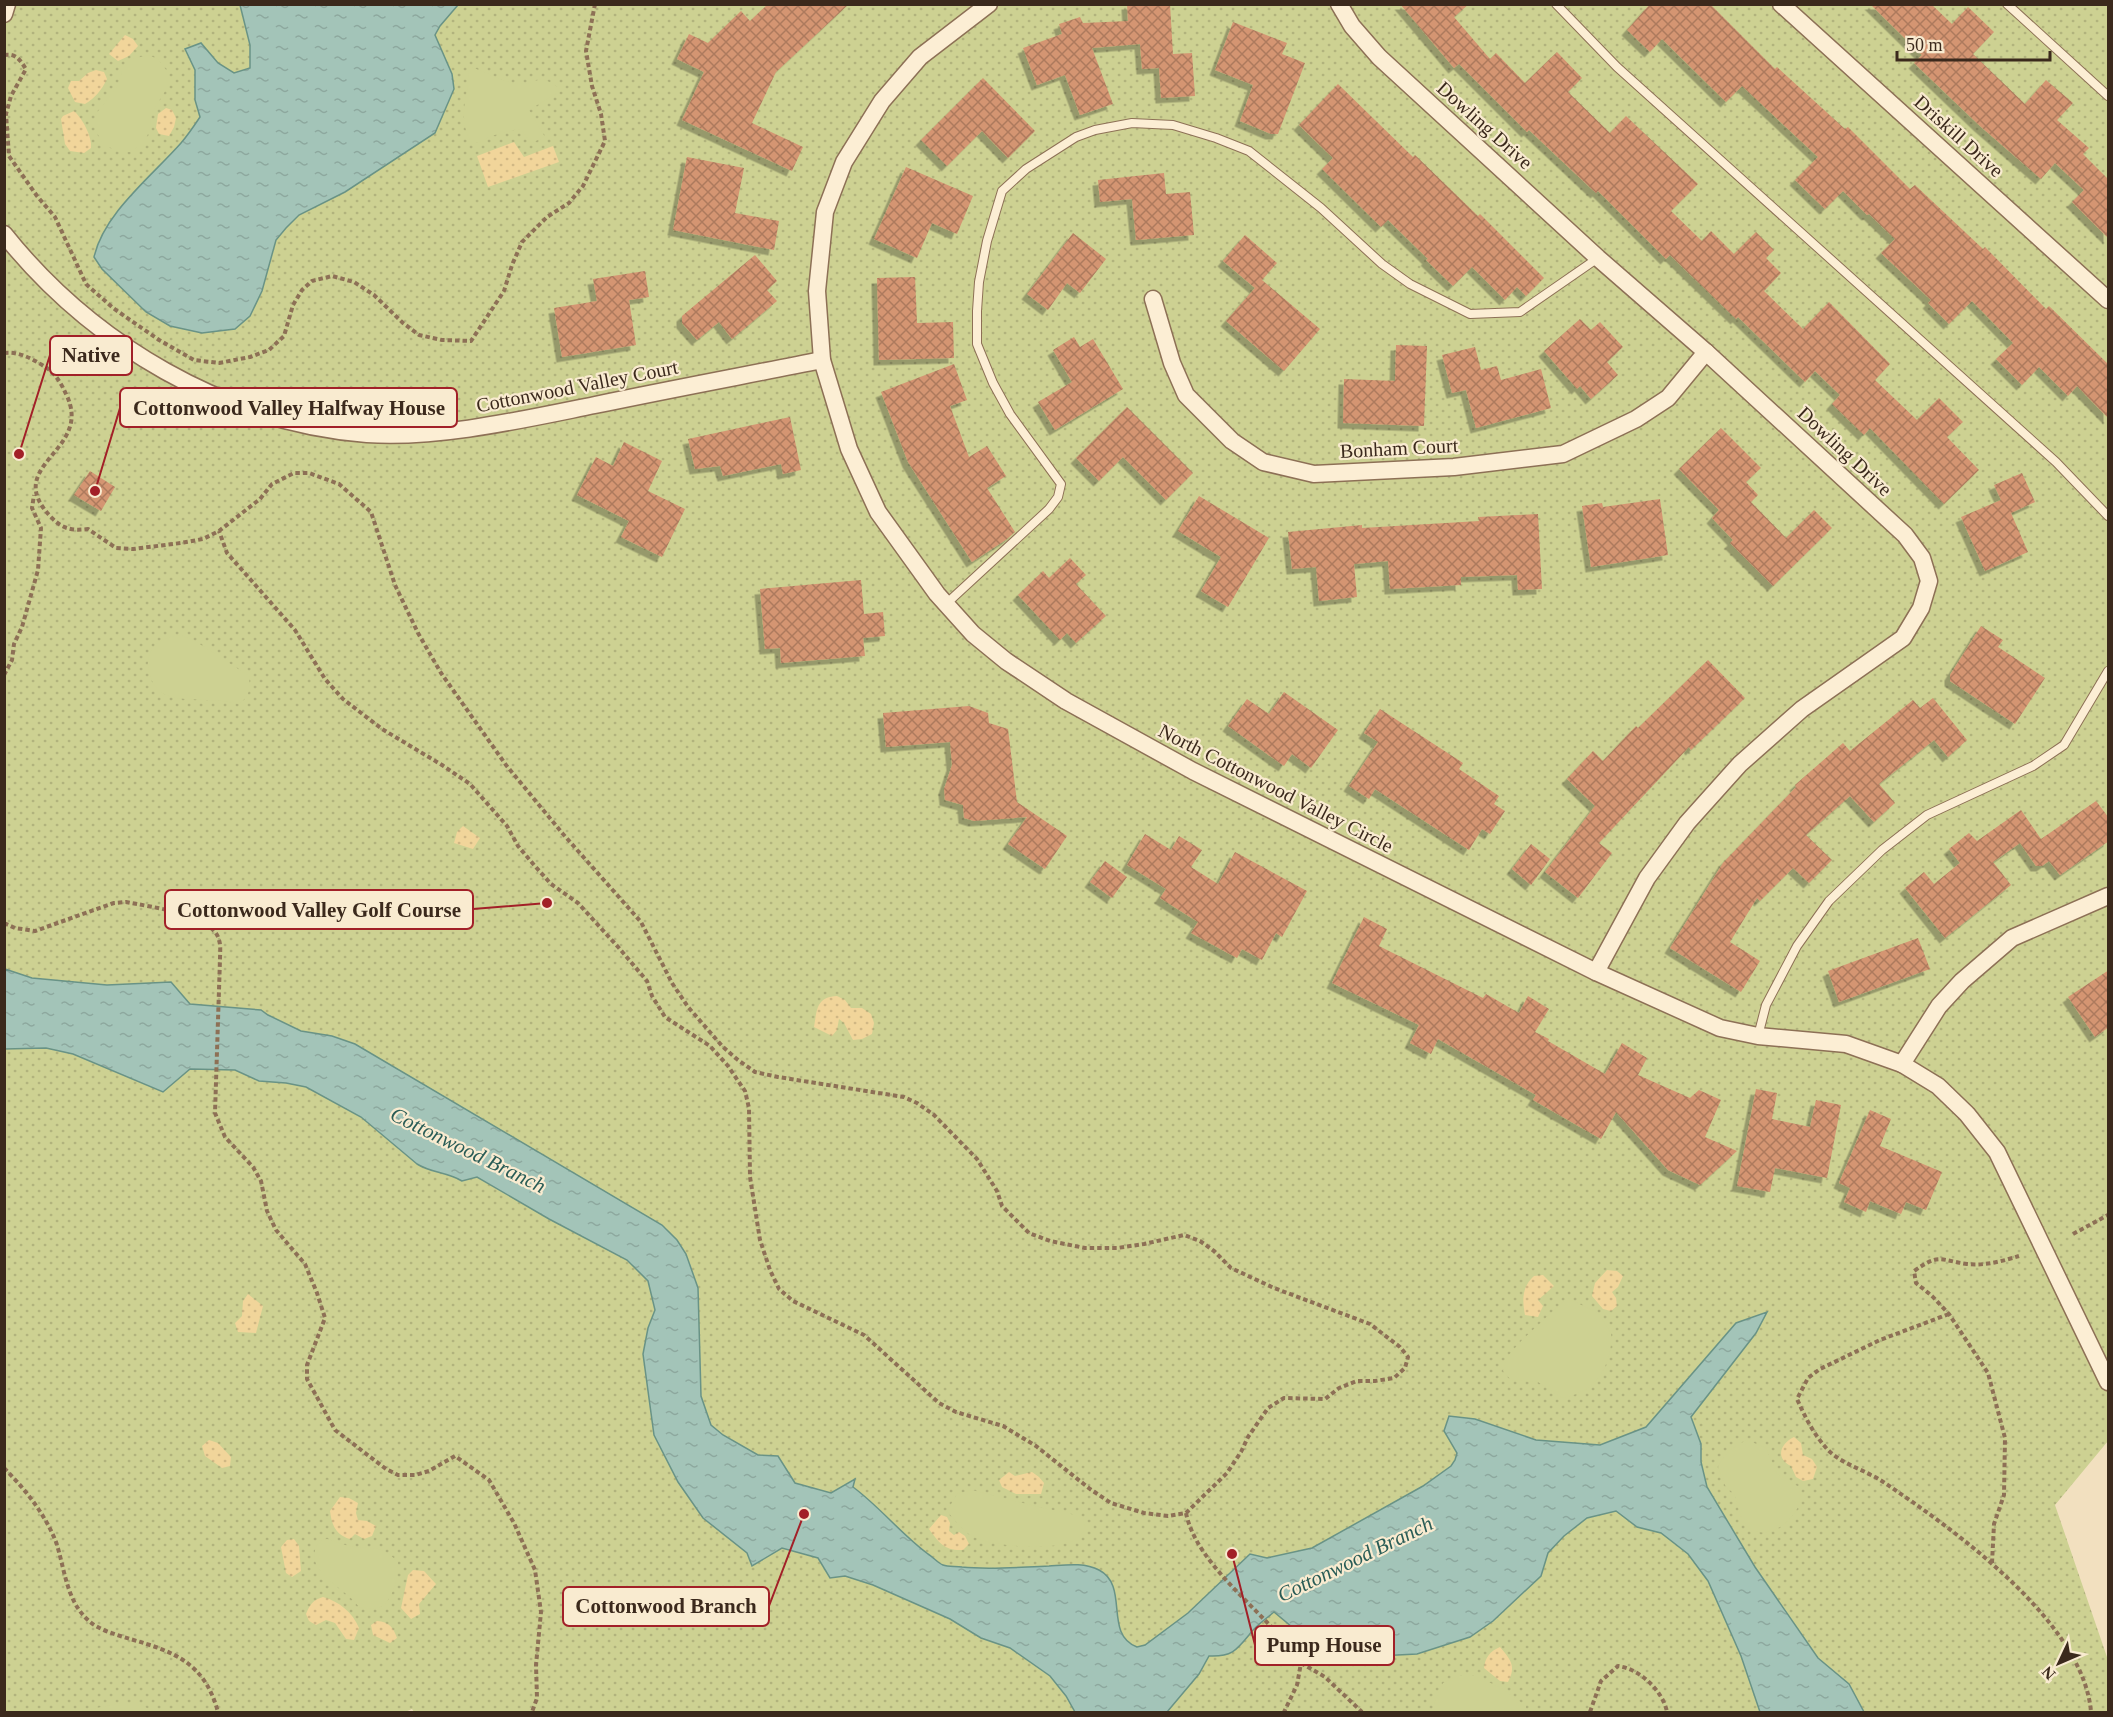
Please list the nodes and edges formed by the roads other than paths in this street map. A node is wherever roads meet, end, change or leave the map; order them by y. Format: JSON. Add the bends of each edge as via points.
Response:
{"nodes":[{"id":1,"x":7,"y":4,"type":"edge"},
{"id":2,"x":989,"y":4,"type":"edge"},
{"id":3,"x":1339,"y":4,"type":"edge"},
{"id":4,"x":1556,"y":4,"type":"edge"},
{"id":5,"x":1781,"y":4,"type":"edge"},
{"id":6,"x":2007,"y":4,"type":"edge"},
{"id":7,"x":4,"y":14,"type":"edge"},
{"id":8,"x":2109,"y":96,"type":"edge"},
{"id":9,"x":4,"y":234,"type":"edge"},
{"id":10,"x":1598,"y":258,"type":"junction"},
{"id":11,"x":1153,"y":299,"type":"dead end"},
{"id":12,"x":2109,"y":300,"type":"edge"},
{"id":13,"x":1706,"y":352,"type":"junction"},
{"id":14,"x":822,"y":360,"type":"junction"},
{"id":15,"x":2107,"y":512,"type":"edge"},
{"id":16,"x":946,"y":604,"type":"junction"},
{"id":17,"x":2109,"y":671,"type":"edge"},
{"id":18,"x":2109,"y":896,"type":"edge"},
{"id":19,"x":1596,"y":972,"type":"junction"},
{"id":20,"x":1758,"y":1036,"type":"junction"},
{"id":21,"x":1902,"y":1064,"type":"junction"},
{"id":22,"x":2109,"y":1382,"type":"edge"}],
"edges":[{"from":1,"to":7,"type":"street"},
{"from":2,"to":14,"type":"street","name":"North Cottonwood Valley Circle","via":[[920,57],[882,101],[844,162],[825,212],[817,291]]},
{"from":3,"to":10,"type":"street","name":"Dowling Drive","via":[[1379,57]]},
{"from":4,"to":15,"type":"lane","via":[[1617,67]]},
{"from":5,"to":12,"type":"street","name":"Driskill Drive"},
{"from":6,"to":8,"type":"lane"},
{"from":9,"to":14,"type":"street","name":"Cottonwood Valley Court","via":[[80,313],[150,363],[218,398],[291,422],[367,434],[424,433],[517,421]]},
{"from":10,"to":13,"type":"street","name":"Dowling Drive"},
{"from":10,"to":16,"type":"lane","via":[[1520,312],[1470,314],[1410,284],[1382,264],[1321,208],[1249,151],[1173,125],[1132,123],[1076,137],[1026,169],[1002,191],[987,241],[977,311],[977,344],[993,383],[1010,414],[1061,484],[1058,497]]},
{"from":11,"to":13,"type":"street","name":"Bonham Court","via":[[1186,395],[1232,441],[1263,462],[1314,474],[1454,467],[1563,454],[1636,419],[1668,398]]},
{"from":13,"to":19,"type":"street","name":"Dowling Drive","via":[[1905,535],[1922,558],[1929,581],[1921,608],[1903,638],[1802,709],[1740,764],[1688,823],[1647,878]]},
{"from":14,"to":16,"type":"street","name":"North Cottonwood Valley Circle","via":[[849,448],[878,512]]},
{"from":16,"to":19,"type":"street","name":"North Cottonwood Valley Circle","via":[[1006,661],[1066,701],[1193,771]]},
{"from":17,"to":20,"type":"lane","via":[[2064,745],[2033,766],[1927,815],[1882,850],[1830,901],[1797,946],[1766,1005]]},
{"from":18,"to":21,"type":"street","via":[[2012,938],[1939,1006]]},
{"from":19,"to":20,"type":"street","name":"North Cottonwood Valley Circle","via":[[1720,1028]]},
{"from":20,"to":21,"type":"street","name":"North Cottonwood Valley Circle","via":[[1846,1044]]},
{"from":21,"to":22,"type":"street","name":"North Cottonwood Valley Circle","via":[[1938,1086],[1997,1152]]}]}
